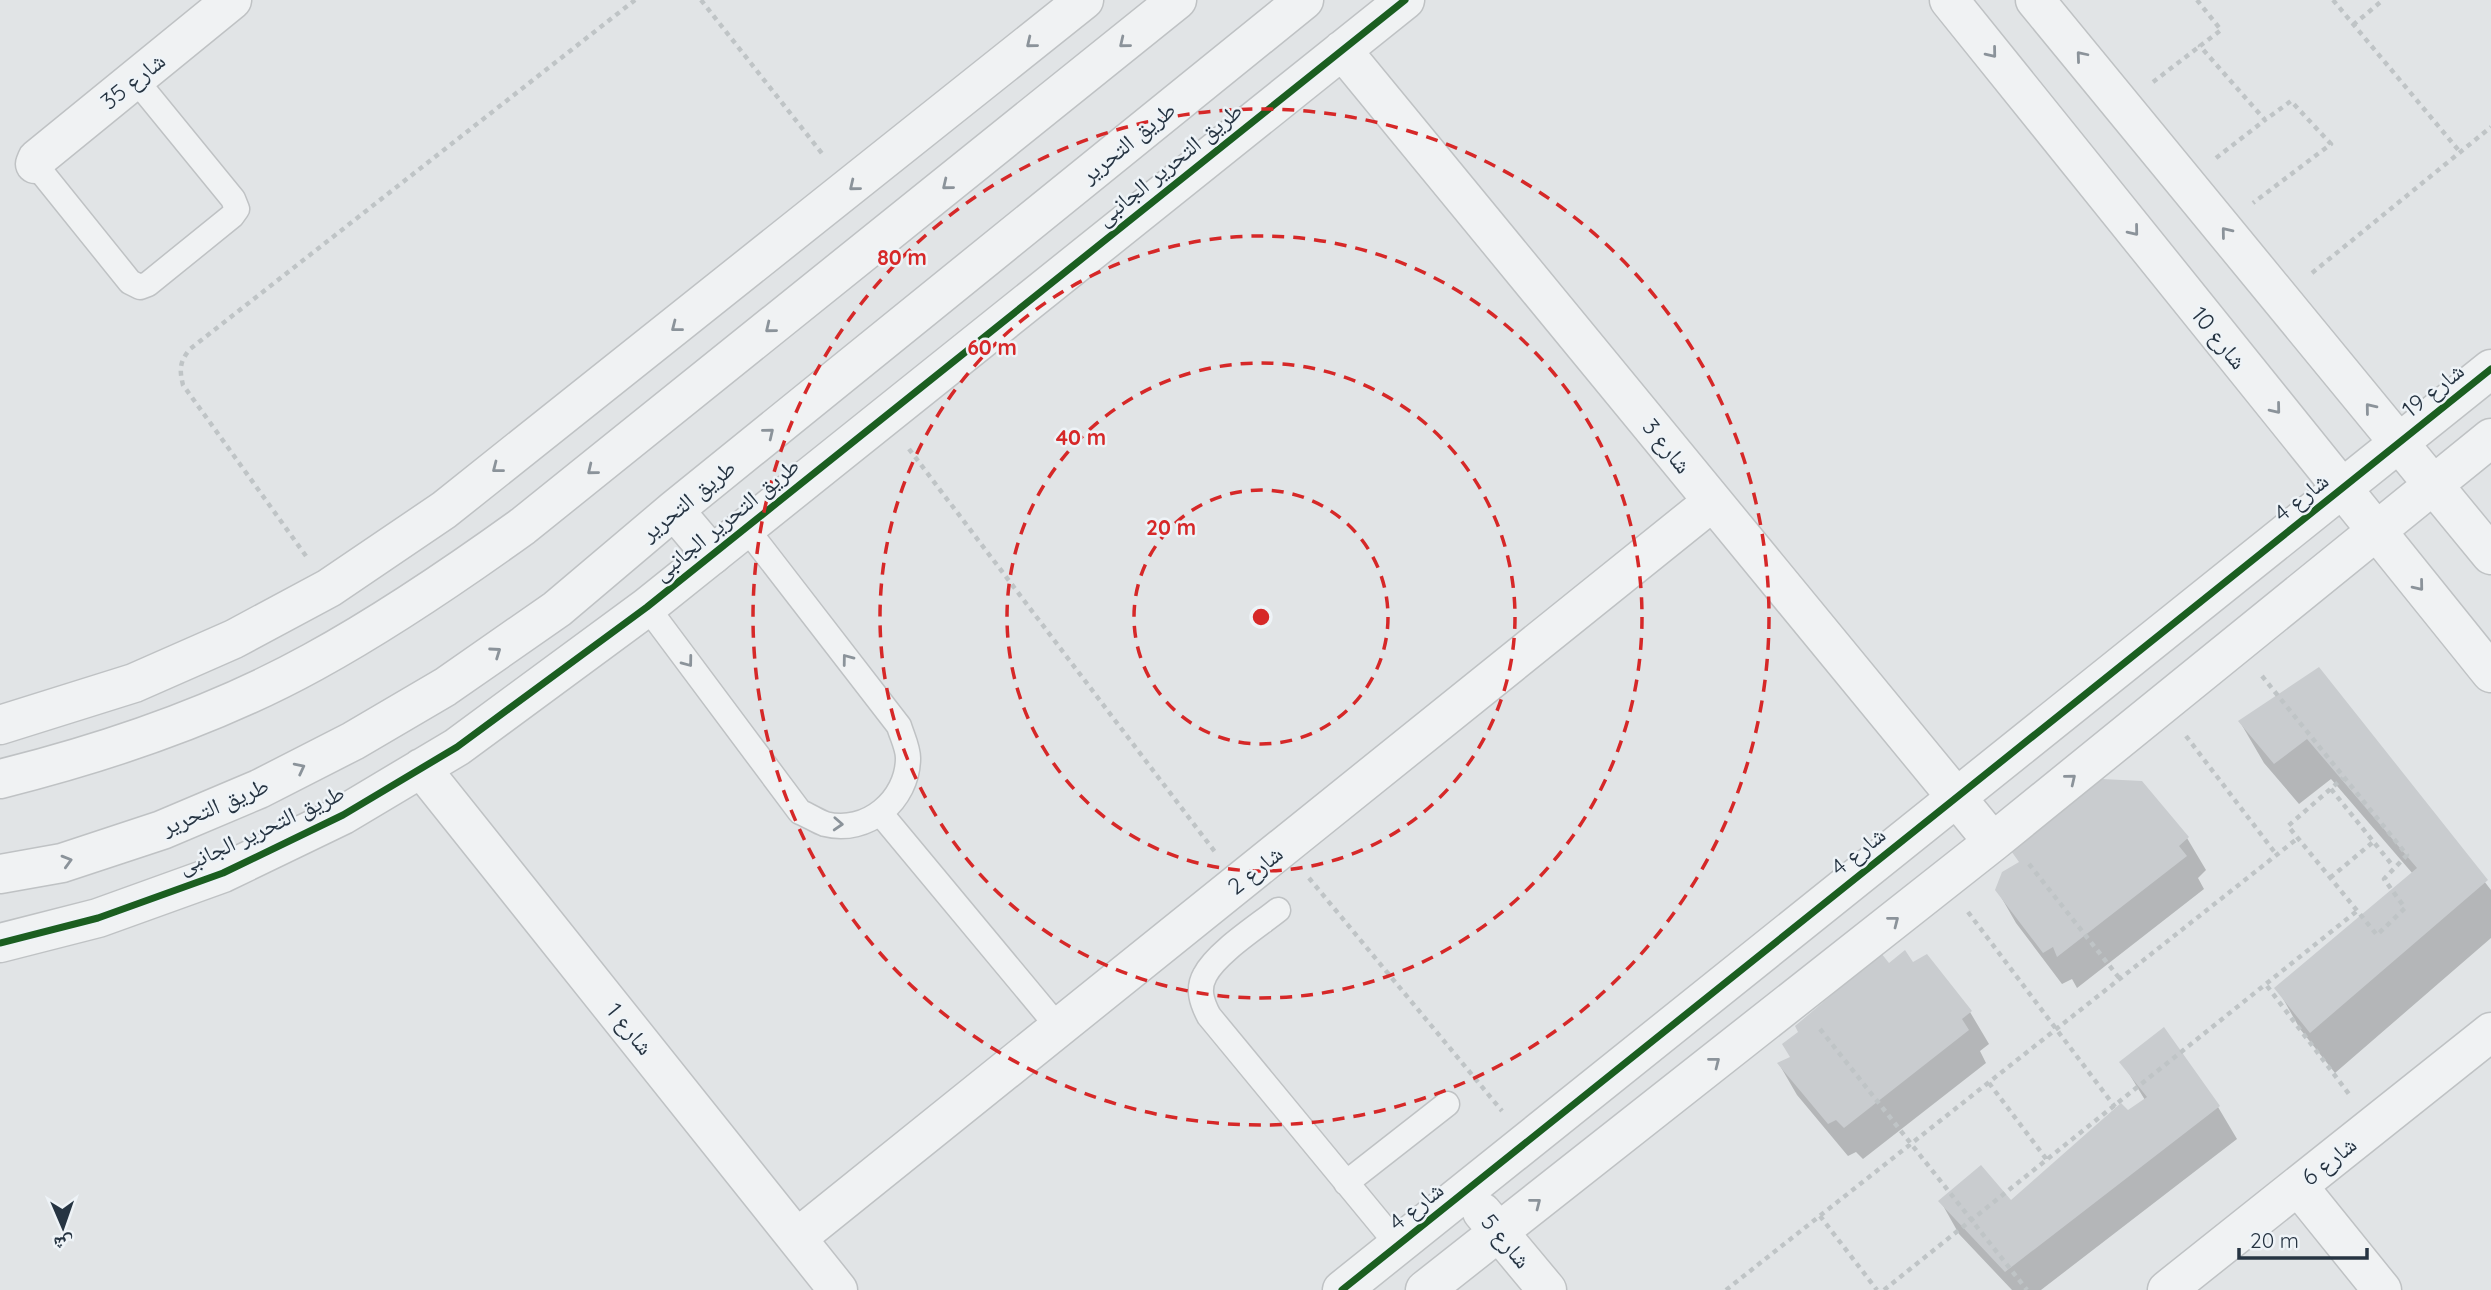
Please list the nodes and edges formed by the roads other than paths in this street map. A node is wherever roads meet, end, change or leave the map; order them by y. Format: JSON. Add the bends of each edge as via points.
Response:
{"nodes":[{"id":1,"x":232,"y":0,"type":"edge"},
{"id":2,"x":1084,"y":0,"type":"edge"},
{"id":3,"x":1178,"y":0,"type":"edge"},
{"id":4,"x":1304,"y":0,"type":"edge"},
{"id":5,"x":1405,"y":0,"type":"edge"},
{"id":6,"x":1949,"y":0,"type":"edge"},
{"id":7,"x":2035,"y":0,"type":"edge"},
{"id":8,"x":1342,"y":50,"type":"junction"},
{"id":9,"x":135,"y":79,"type":"junction"},
{"id":10,"x":36,"y":164,"type":"joint"},
{"id":11,"x":2491,"y":369,"type":"edge"},
{"id":12,"x":2491,"y":438,"type":"edge"},
{"id":13,"x":2399,"y":442,"type":"junction"},
{"id":14,"x":2434,"y":483,"type":"junction"},
{"id":15,"x":2340,"y":489,"type":"junction"},
{"id":16,"x":1712,"y":502,"type":"junction"},
{"id":17,"x":674,"y":510,"type":"junction"},
{"id":18,"x":746,"y":527,"type":"junction"},
{"id":19,"x":2375,"y":532,"type":"junction"},
{"id":20,"x":712,"y":555,"type":"junction"},
{"id":21,"x":2491,"y":555,"type":"edge"},
{"id":22,"x":648,"y":607,"type":"junction"},
{"id":23,"x":2491,"y":673,"type":"edge"},
{"id":24,"x":0,"y":725,"type":"edge"},
{"id":25,"x":421,"y":768,"type":"junction"},
{"id":26,"x":0,"y":779,"type":"edge"},
{"id":27,"x":1956,"y":798,"type":"junction"},
{"id":28,"x":881,"y":814,"type":"junction"},
{"id":29,"x":1999,"y":838,"type":"junction"},
{"id":30,"x":0,"y":874,"type":"edge"},
{"id":31,"x":1278,"y":910,"type":"dead end"},
{"id":32,"x":0,"y":943,"type":"edge"},
{"id":33,"x":1059,"y":1028,"type":"junction"},
{"id":34,"x":2491,"y":1032,"type":"edge"},
{"id":35,"x":1447,"y":1104,"type":"dead end"},
{"id":36,"x":1346,"y":1183,"type":"junction"},
{"id":37,"x":2298,"y":1186,"type":"junction"},
{"id":38,"x":1465,"y":1191,"type":"junction"},
{"id":39,"x":1499,"y":1232,"type":"junction"},
{"id":40,"x":797,"y":1238,"type":"junction"},
{"id":41,"x":1398,"y":1245,"type":"junction"},
{"id":42,"x":838,"y":1290,"type":"edge"},
{"id":43,"x":1342,"y":1290,"type":"edge"},
{"id":44,"x":1425,"y":1290,"type":"edge"},
{"id":45,"x":1547,"y":1290,"type":"edge"},
{"id":46,"x":2167,"y":1290,"type":"edge"},
{"id":47,"x":2382,"y":1290,"type":"edge"}],
"edges":[{"from":1,"to":9,"type":"street","name":"شارع 35"},
{"from":2,"to":24,"type":"street","one_way":true,"via":[[444,510],[329,588],[233,639],[134,683]]},
{"from":3,"to":26,"type":"street","one_way":true,"via":[[523,526],[424,597],[312,663],[193,719],[80,759]]},
{"from":17,"to":4,"type":"street","name":"طريق التحرير","one_way":true},
{"from":5,"to":8,"type":"street","name":"طريق التحرير الجانبى"},
{"from":6,"to":15,"type":"street","name":"شارع 10","one_way":true},
{"from":13,"to":7,"type":"street","one_way":true},
{"from":8,"to":16,"type":"street","name":"شارع 3"},
{"from":8,"to":18,"type":"street","name":"طريق التحرير الجانبى"},
{"from":9,"to":10,"type":"street","name":"شارع 35"},
{"from":9,"to":10,"type":"lane","via":[[233,199],[237,209],[232,216],[140,287],[130,282]]},
{"from":11,"to":13,"type":"street","name":"شارع 19"},
{"from":12,"to":14,"type":"street"},
{"from":13,"to":14,"type":"street"},
{"from":13,"to":15,"type":"street","name":"شارع 4"},
{"from":14,"to":19,"type":"street"},
{"from":14,"to":21,"type":"street"},
{"from":15,"to":19,"type":"street","name":"شارع 10"},
{"from":15,"to":27,"type":"street","name":"شارع 4"},
{"from":16,"to":27,"type":"street","name":"شارع 3"},
{"from":16,"to":33,"type":"street","name":"شارع 2"},
{"from":17,"to":20,"type":"street"},
{"from":30,"to":17,"type":"street","name":"طريق التحرير","one_way":true,"via":[[62,863],[162,830],[259,789],[353,741],[445,687],[557,610]]},
{"from":18,"to":20,"type":"street","name":"طريق التحرير الجانبى"},
{"from":28,"to":18,"type":"lane","one_way":true,"via":[[902,789],[908,757],[899,726]]},
{"from":19,"to":23,"type":"street","name":"شارع 10","one_way":true},
{"from":29,"to":19,"type":"street","one_way":true},
{"from":20,"to":22,"type":"street","name":"طريق التحرير الجانبى"},
{"from":22,"to":25,"type":"street","name":"طريق التحرير الجانبى","via":[[457,747]]},
{"from":22,"to":28,"type":"lane","one_way":true,"via":[[800,811],[826,824],[855,825]]},
{"from":25,"to":32,"type":"street","name":"طريق التحرير الجانبى","via":[[343,815],[223,873],[98,918]]},
{"from":25,"to":40,"type":"street","name":"شارع 1"},
{"from":27,"to":29,"type":"street","name":"شارع 3"},
{"from":27,"to":38,"type":"street","name":"شارع 4"},
{"from":28,"to":33,"type":"lane"},
{"from":39,"to":29,"type":"street","one_way":true},
{"from":31,"to":36,"type":"lane","via":[[1212,965],[1201,988],[1202,1002]]},
{"from":33,"to":40,"type":"street","name":"شارع 2"},
{"from":34,"to":37,"type":"street","name":"شارع 6"},
{"from":35,"to":36,"type":"lane"},
{"from":36,"to":41,"type":"lane"},
{"from":37,"to":46,"type":"street","name":"شارع 6"},
{"from":37,"to":47,"type":"street"},
{"from":38,"to":39,"type":"street","name":"شارع 5"},
{"from":38,"to":41,"type":"street","name":"شارع 4"},
{"from":39,"to":44,"type":"street"},
{"from":39,"to":45,"type":"street","name":"شارع 5"},
{"from":40,"to":42,"type":"street","name":"شارع 1"},
{"from":41,"to":43,"type":"street","name":"شارع 4"}]}
